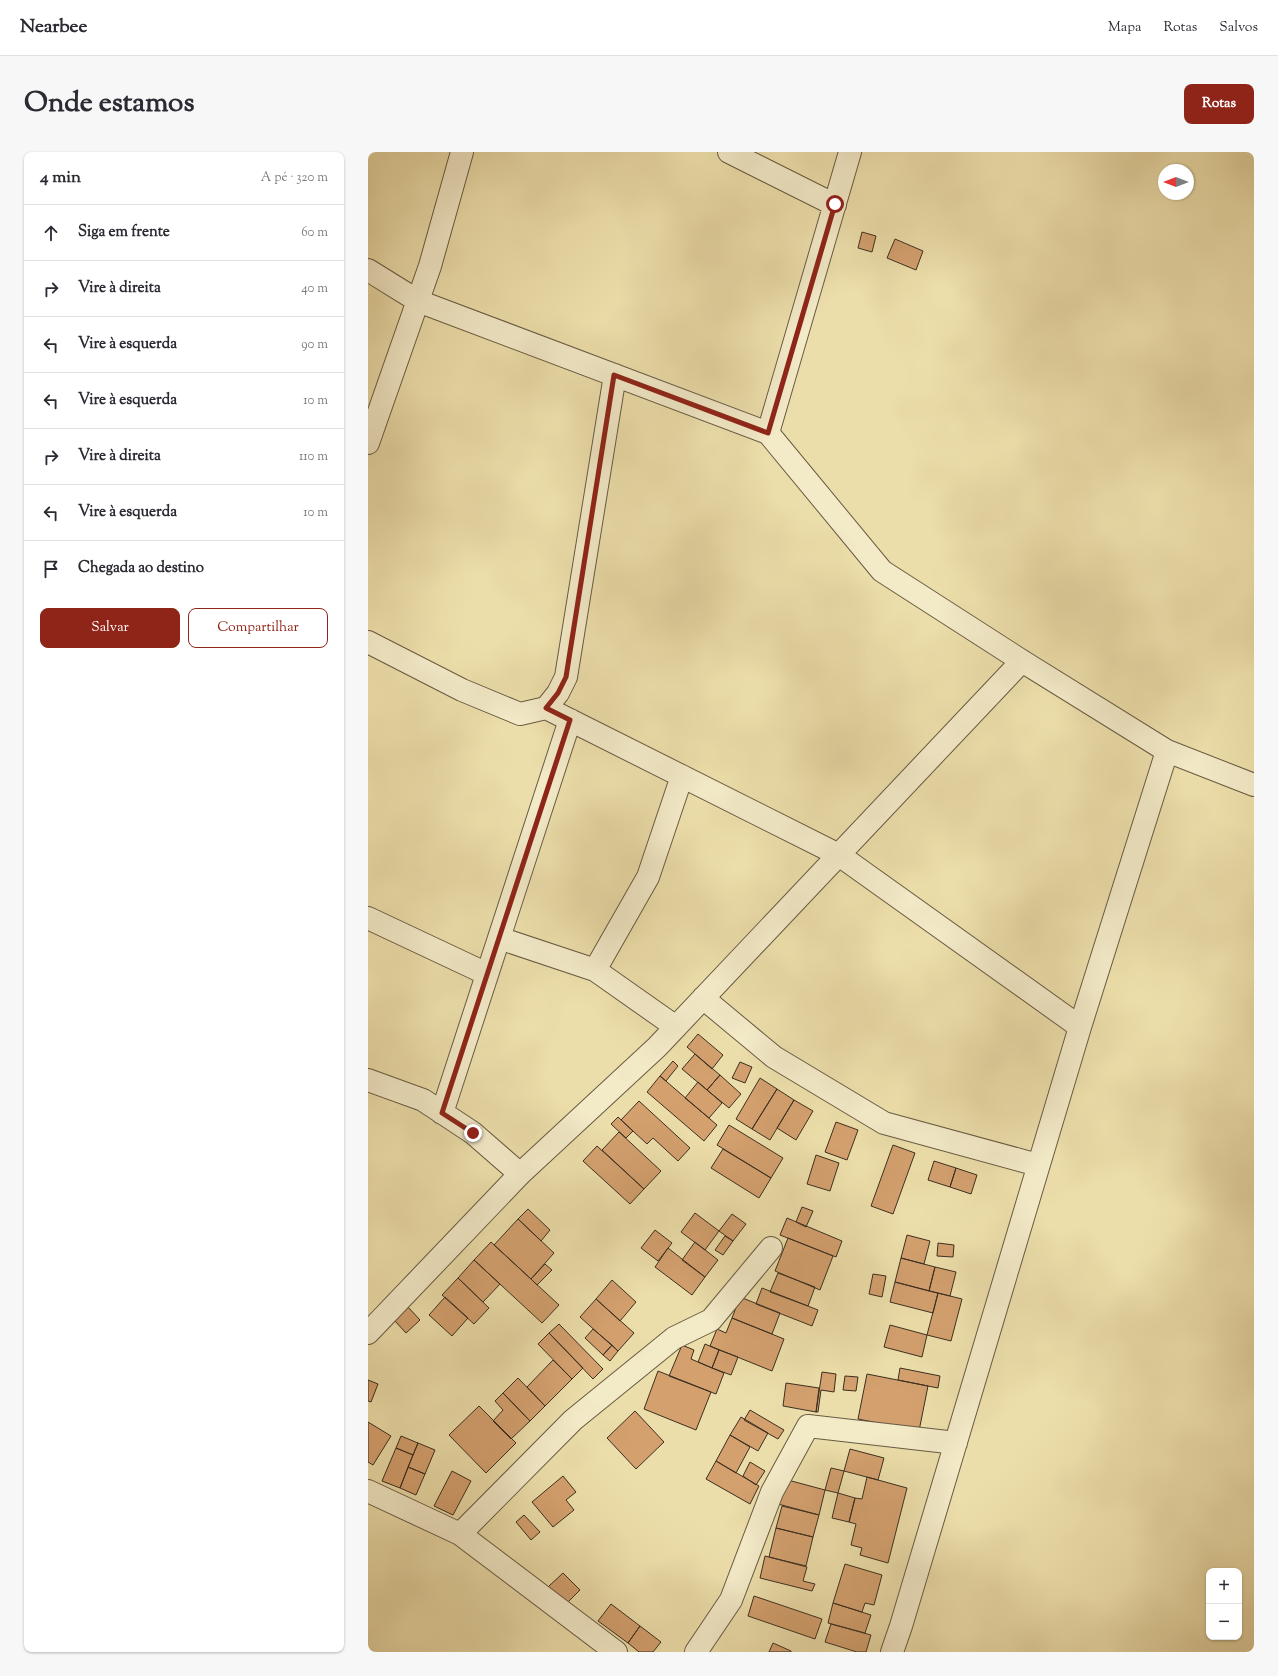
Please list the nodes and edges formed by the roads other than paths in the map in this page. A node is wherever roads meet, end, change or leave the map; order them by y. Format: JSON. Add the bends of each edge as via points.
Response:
{"nodes":[{"id":1,"x":462,"y":152,"type":"edge"},
{"id":2,"x":729,"y":152,"type":"edge"},
{"id":3,"x":850,"y":152,"type":"edge"},
{"id":4,"x":835,"y":204,"type":"junction"},
{"id":5,"x":368,"y":270,"type":"edge"},
{"id":6,"x":418,"y":301,"type":"junction"},
{"id":7,"x":614,"y":375,"type":"junction"},
{"id":8,"x":768,"y":433,"type":"junction"},
{"id":9,"x":368,"y":444,"type":"edge"},
{"id":10,"x":368,"y":642,"type":"edge"},
{"id":11,"x":1022,"y":661,"type":"junction"},
{"id":12,"x":546,"y":708,"type":"junction"},
{"id":13,"x":570,"y":720,"type":"junction"},
{"id":14,"x":1167,"y":751,"type":"junction"},
{"id":15,"x":682,"y":776,"type":"junction"},
{"id":16,"x":1254,"y":785,"type":"edge"},
{"id":17,"x":839,"y":855,"type":"junction"},
{"id":18,"x":368,"y":918,"type":"edge"},
{"id":19,"x":499,"y":938,"type":"junction"},
{"id":20,"x":594,"y":970,"type":"junction"},
{"id":21,"x":487,"y":974,"type":"junction"},
{"id":22,"x":703,"y":998,"type":"junction"},
{"id":23,"x":676,"y":1027,"type":"junction"},
{"id":24,"x":1080,"y":1027,"type":"junction"},
{"id":25,"x":368,"y":1080,"type":"edge"},
{"id":26,"x":442,"y":1113,"type":"junction"},
{"id":27,"x":1038,"y":1166,"type":"junction"},
{"id":28,"x":520,"y":1174,"type":"junction"},
{"id":29,"x":771,"y":1248,"type":"dead end"},
{"id":30,"x":368,"y":1333,"type":"edge"},
{"id":31,"x":956,"y":1443,"type":"junction"},
{"id":32,"x":368,"y":1492,"type":"edge"},
{"id":33,"x":460,"y":1534,"type":"junction"},
{"id":34,"x":616,"y":1652,"type":"edge"},
{"id":35,"x":696,"y":1652,"type":"edge"},
{"id":36,"x":892,"y":1652,"type":"edge"}],
"edges":[{"from":1,"to":6,"type":"street"},
{"from":2,"to":4,"type":"street"},
{"from":3,"to":4,"type":"street"},
{"from":4,"to":8,"type":"street"},
{"from":5,"to":6,"type":"street"},
{"from":6,"to":7,"type":"street"},
{"from":6,"to":9,"type":"street"},
{"from":7,"to":8,"type":"street"},
{"from":7,"to":12,"type":"street","via":[[566,677]]},
{"from":8,"to":11,"type":"street","via":[[882,571]]},
{"from":10,"to":12,"type":"street","via":[[462,690],[520,714]]},
{"from":11,"to":14,"type":"street"},
{"from":11,"to":17,"type":"street"},
{"from":12,"to":13,"type":"street"},
{"from":13,"to":15,"type":"street"},
{"from":13,"to":19,"type":"street"},
{"from":14,"to":16,"type":"street"},
{"from":14,"to":24,"type":"street"},
{"from":15,"to":17,"type":"street"},
{"from":15,"to":20,"type":"street","via":[[648,877]]},
{"from":17,"to":22,"type":"street"},
{"from":17,"to":24,"type":"street"},
{"from":18,"to":21,"type":"street"},
{"from":19,"to":20,"type":"street"},
{"from":19,"to":21,"type":"street"},
{"from":20,"to":23,"type":"street"},
{"from":21,"to":26,"type":"street"},
{"from":22,"to":23,"type":"street"},
{"from":22,"to":27,"type":"street","via":[[774,1057],[884,1123]]},
{"from":23,"to":28,"type":"street"},
{"from":24,"to":27,"type":"street"},
{"from":25,"to":26,"type":"street","via":[[423,1100]]},
{"from":26,"to":28,"type":"street","via":[[473,1133]]},
{"from":27,"to":31,"type":"street"},
{"from":28,"to":30,"type":"street"},
{"from":29,"to":33,"type":"street","via":[[711,1320],[674,1338],[573,1420]]},
{"from":31,"to":35,"type":"street","via":[[808,1426],[772,1492],[731,1600]]},
{"from":31,"to":36,"type":"street"},
{"from":32,"to":33,"type":"street"},
{"from":33,"to":34,"type":"street"}]}
